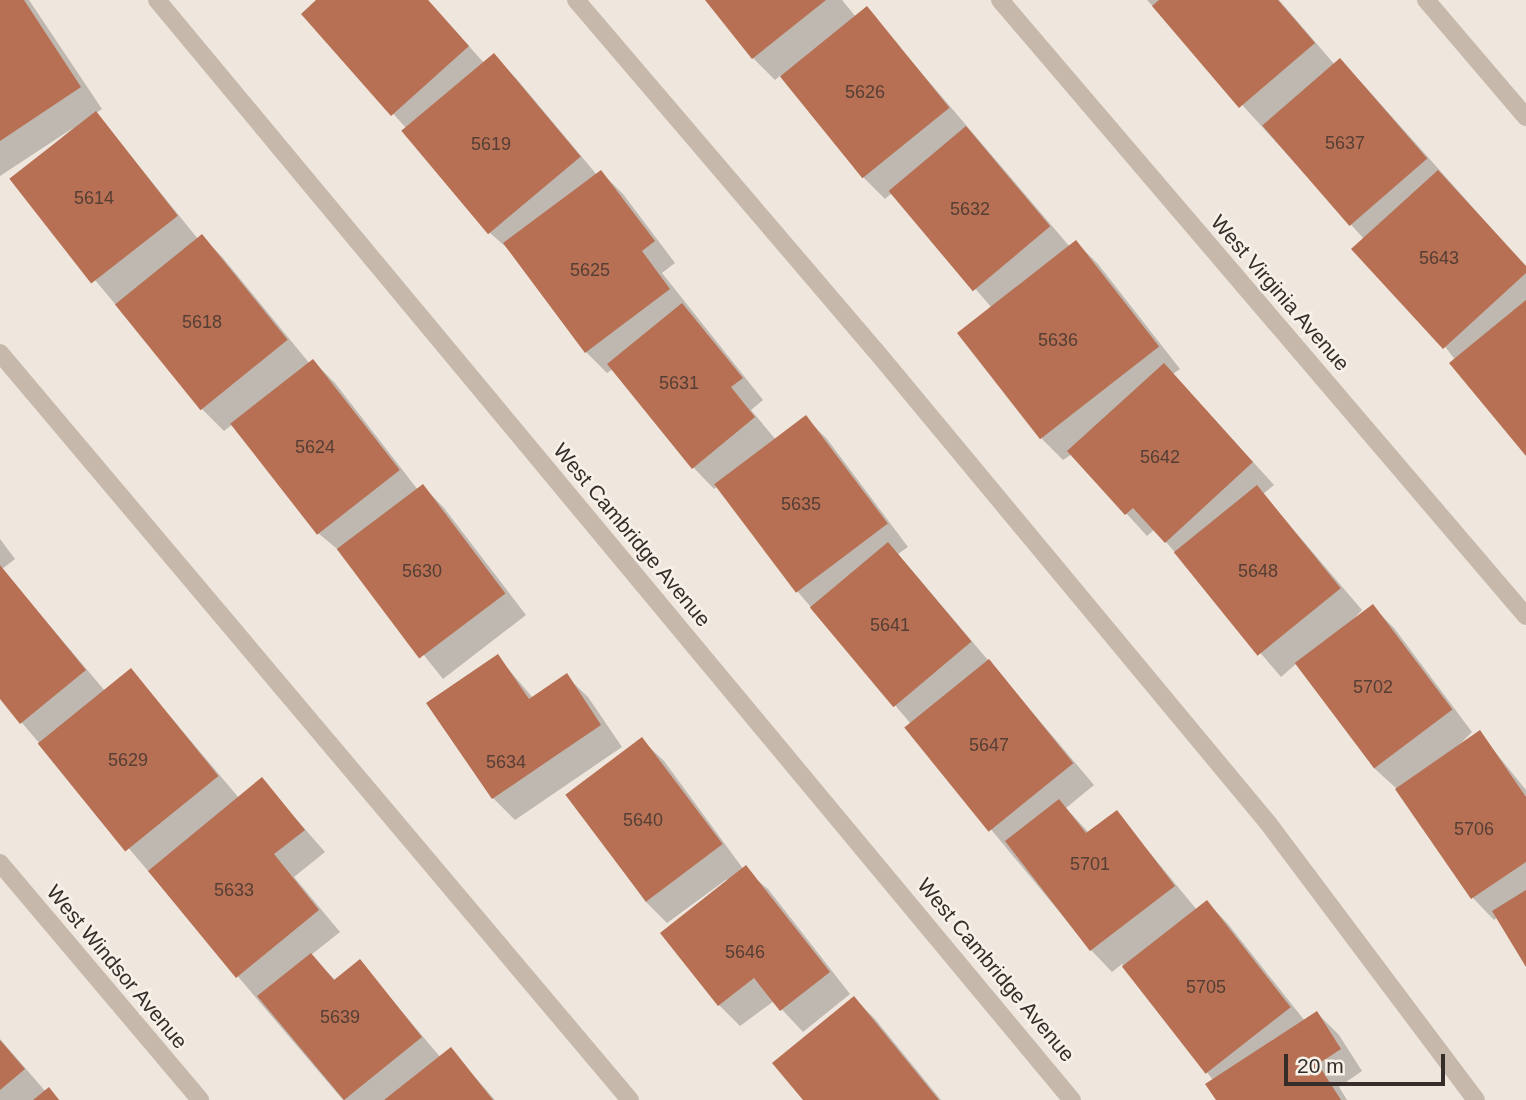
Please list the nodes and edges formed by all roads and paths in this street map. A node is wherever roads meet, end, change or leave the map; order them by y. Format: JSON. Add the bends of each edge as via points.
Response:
{"nodes":[{"id":1,"x":156,"y":0,"type":"edge"},
{"id":2,"x":576,"y":0,"type":"edge"},
{"id":3,"x":1000,"y":0,"type":"edge"},
{"id":4,"x":1426,"y":0,"type":"edge"},
{"id":5,"x":1526,"y":117,"type":"edge"},
{"id":6,"x":0,"y":353,"type":"edge"},
{"id":7,"x":1526,"y":616,"type":"edge"},
{"id":8,"x":0,"y":863,"type":"edge"},
{"id":9,"x":200,"y":1100,"type":"edge"},
{"id":10,"x":630,"y":1100,"type":"edge"},
{"id":11,"x":1072,"y":1100,"type":"edge"},
{"id":12,"x":1476,"y":1100,"type":"edge"}],
"edges":[{"from":1,"to":11,"type":"street","name":"West Cambridge Avenue"},
{"from":2,"to":12,"type":"street","via":[[875,350],[1268,823]]},
{"from":3,"to":7,"type":"street","name":"West Virginia Avenue"},
{"from":4,"to":5,"type":"street"},
{"from":6,"to":10,"type":"street"},
{"from":8,"to":9,"type":"street","name":"West Windsor Avenue"}]}
